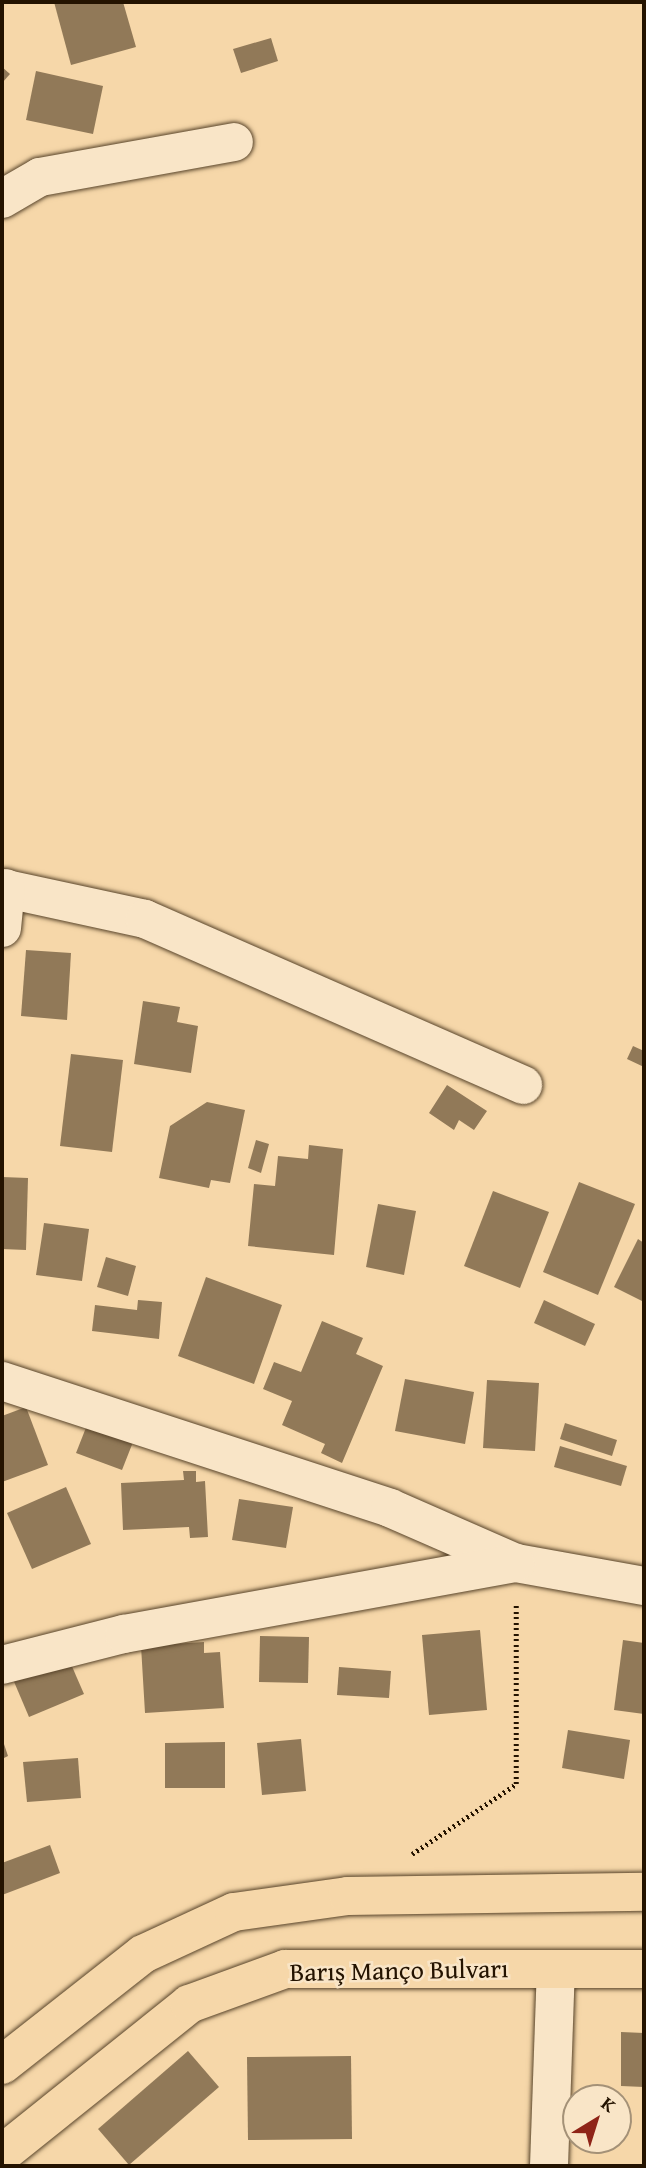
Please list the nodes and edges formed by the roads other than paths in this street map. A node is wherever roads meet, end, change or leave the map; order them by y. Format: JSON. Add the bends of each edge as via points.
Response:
{"nodes":[{"id":1,"x":234,"y":142,"type":"dead end"},
{"id":2,"x":2,"y":199,"type":"edge"},
{"id":3,"x":4,"y":888,"type":"edge"},
{"id":4,"x":2,"y":928,"type":"edge"},
{"id":5,"x":523,"y":1086,"type":"dead end"},
{"id":6,"x":2,"y":1381,"type":"edge"},
{"id":7,"x":516,"y":1563,"type":"junction"},
{"id":8,"x":644,"y":1586,"type":"edge"},
{"id":9,"x":2,"y":1665,"type":"edge"},
{"id":10,"x":644,"y":1892,"type":"edge"},
{"id":11,"x":556,"y":1969,"type":"junction"},
{"id":12,"x":644,"y":1969,"type":"edge"},
{"id":13,"x":2,"y":2065,"type":"edge"},
{"id":14,"x":2,"y":2154,"type":"edge"},
{"id":15,"x":549,"y":2166,"type":"edge"}],
"edges":[{"from":1,"to":2,"type":"street","via":[[40,177]]},
{"from":3,"to":4,"type":"street"},
{"from":3,"to":5,"type":"street","via":[[145,919]]},
{"from":6,"to":7,"type":"street","via":[[390,1508]]},
{"from":7,"to":8,"type":"street"},
{"from":7,"to":9,"type":"street","via":[[124,1634]]},
{"from":10,"to":13,"type":"main road","via":[[348,1896],[234,1912],[143,1954]]},
{"from":11,"to":12,"type":"main road","name":"Barış Manço Bulvarı"},
{"from":11,"to":14,"type":"main road","name":"Barış Manço Bulvarı","via":[[285,1969],[189,2004]]},
{"from":11,"to":15,"type":"street"}]}
